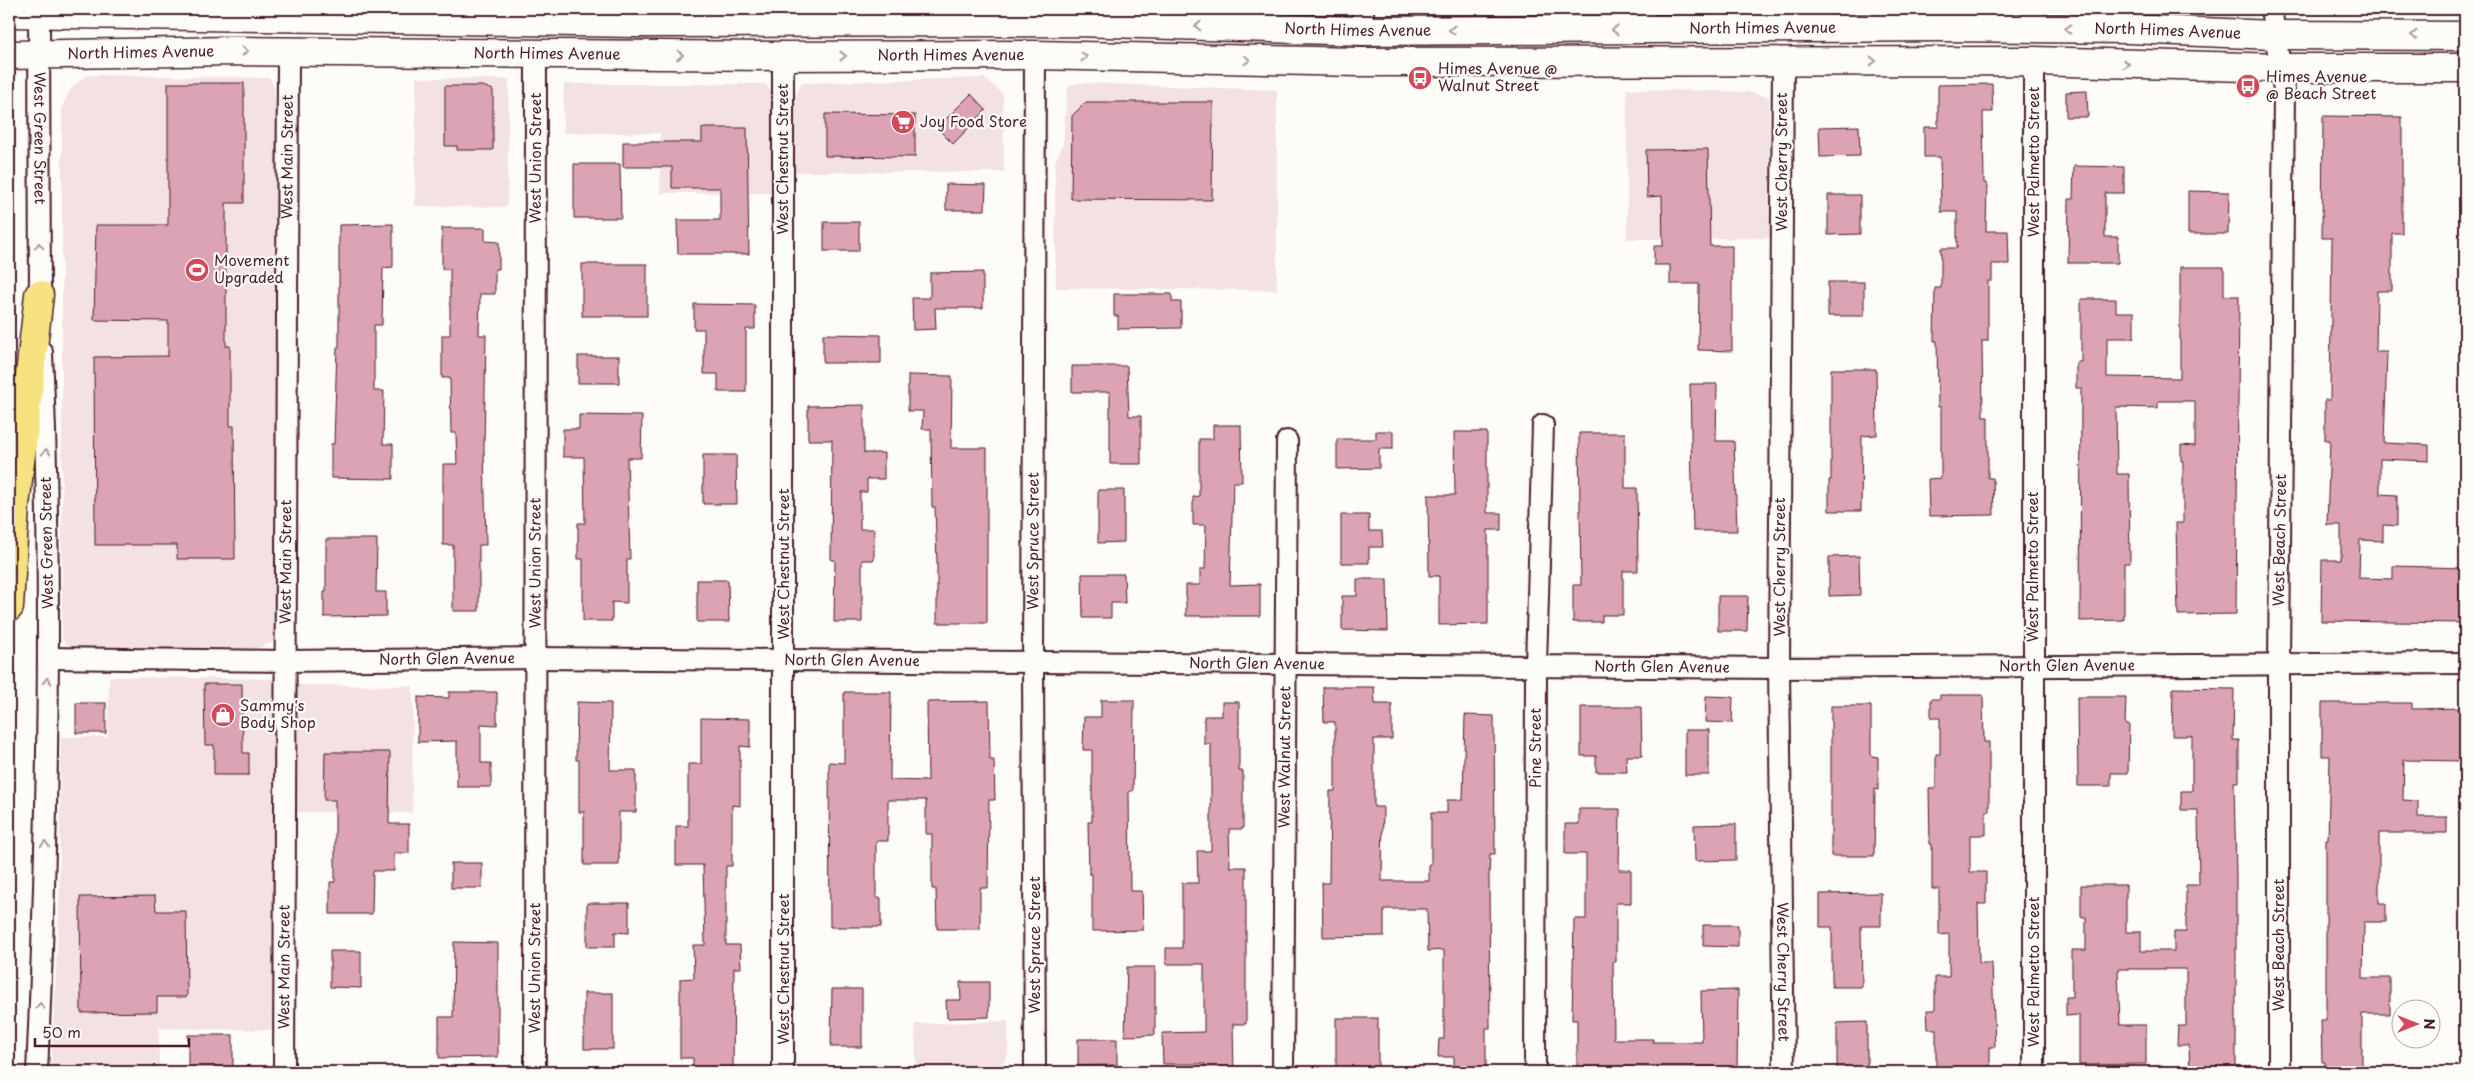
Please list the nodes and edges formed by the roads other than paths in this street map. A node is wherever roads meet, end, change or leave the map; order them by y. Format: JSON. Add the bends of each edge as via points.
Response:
{"nodes":[{"id":1,"x":2271,"y":9,"type":"edge"},
{"id":2,"x":9,"y":13,"type":"edge"},
{"id":3,"x":40,"y":14,"type":"junction"},
{"id":4,"x":1035,"y":15,"type":"edge"},
{"id":5,"x":745,"y":16,"type":"edge"},
{"id":6,"x":1644,"y":19,"type":"edge"},
{"id":7,"x":1782,"y":19,"type":"edge"},
{"id":8,"x":1363,"y":20,"type":"edge"},
{"id":9,"x":558,"y":22,"type":"junction"},
{"id":10,"x":2026,"y":22,"type":"edge"},
{"id":11,"x":713,"y":23,"type":"junction"},
{"id":12,"x":2274,"y":35,"type":"junction"},
{"id":13,"x":2465,"y":36,"type":"edge"},
{"id":14,"x":288,"y":52,"type":"junction"},
{"id":15,"x":352,"y":52,"type":"junction"},
{"id":16,"x":9,"y":55,"type":"edge"},
{"id":17,"x":38,"y":55,"type":"junction"},
{"id":18,"x":536,"y":55,"type":"junction"},
{"id":19,"x":1035,"y":55,"type":"junction"},
{"id":20,"x":782,"y":56,"type":"junction"},
{"id":21,"x":1783,"y":61,"type":"junction"},
{"id":22,"x":2034,"y":61,"type":"junction"},
{"id":23,"x":1666,"y":62,"type":"junction"},
{"id":24,"x":2282,"y":68,"type":"junction"},
{"id":25,"x":2465,"y":68,"type":"edge"},
{"id":26,"x":40,"y":295,"type":"junction"},
{"id":27,"x":1543,"y":425,"type":"dead end"},
{"id":28,"x":1287,"y":441,"type":"dead end"},
{"id":29,"x":9,"y":607,"type":"edge"},
{"id":30,"x":48,"y":658,"type":"junction"},
{"id":31,"x":534,"y":658,"type":"junction"},
{"id":32,"x":784,"y":660,"type":"junction"},
{"id":33,"x":287,"y":662,"type":"junction"},
{"id":34,"x":2465,"y":663,"type":"edge"},
{"id":35,"x":1033,"y":664,"type":"junction"},
{"id":36,"x":1284,"y":664,"type":"junction"},
{"id":37,"x":2279,"y":664,"type":"junction"},
{"id":38,"x":1536,"y":665,"type":"junction"},
{"id":39,"x":2032,"y":666,"type":"junction"},
{"id":40,"x":1780,"y":668,"type":"junction"},
{"id":41,"x":37,"y":1072,"type":"edge"},
{"id":42,"x":284,"y":1072,"type":"edge"},
{"id":43,"x":535,"y":1072,"type":"edge"},
{"id":44,"x":784,"y":1072,"type":"edge"},
{"id":45,"x":1035,"y":1072,"type":"edge"},
{"id":46,"x":1283,"y":1072,"type":"edge"},
{"id":47,"x":1535,"y":1072,"type":"edge"},
{"id":48,"x":1784,"y":1072,"type":"edge"},
{"id":49,"x":2034,"y":1072,"type":"edge"},
{"id":50,"x":2279,"y":1072,"type":"edge"}],
"edges":[{"from":1,"to":12,"type":"street","name":"West Beach Street"},
{"from":2,"to":3,"type":"street","name":"North Himes Avenue"},
{"from":3,"to":9,"type":"street","name":"North Himes Avenue"},
{"from":3,"to":17,"type":"street","name":"West Green Street"},
{"from":4,"to":5,"type":"street","name":"North Himes Avenue"},
{"from":8,"to":4,"type":"street","name":"North Himes Avenue","one_way":true},
{"from":4,"to":19,"type":"street","name":"West Spruce Street"},
{"from":5,"to":11,"type":"street","name":"North Himes Avenue"},
{"from":6,"to":7,"type":"street","name":"North Himes Avenue"},
{"from":6,"to":8,"type":"street","name":"North Himes Avenue","one_way":true},
{"from":7,"to":10,"type":"street","name":"North Himes Avenue"},
{"from":7,"to":23,"type":"street","via":[[1774,37],[1763,42],[1717,46]]},
{"from":9,"to":11,"type":"street","name":"North Himes Avenue"},
{"from":9,"to":15,"type":"street","via":[[552,31],[534,40],[413,38]]},
{"from":12,"to":10,"type":"street","name":"North Himes Avenue","one_way":true},
{"from":10,"to":21,"type":"street","via":[[1976,40],[1953,43],[1800,44],[1787,50]]},
{"from":11,"to":18,"type":"street","via":[[676,36],[653,39],[552,42],[541,47]]},
{"from":13,"to":12,"type":"street","name":"North Himes Avenue","one_way":true},
{"from":12,"to":24,"type":"street","name":"West Beach Street"},
{"from":14,"to":15,"type":"street","name":"North Himes Avenue"},
{"from":17,"to":14,"type":"street","name":"North Himes Avenue","one_way":true},
{"from":14,"to":33,"type":"street","name":"West Main Street"},
{"from":15,"to":18,"type":"street","name":"North Himes Avenue"},
{"from":16,"to":17,"type":"street","name":"North Himes Avenue"},
{"from":26,"to":17,"type":"street","name":"West Green Street","one_way":true},
{"from":18,"to":20,"type":"street","name":"North Himes Avenue","one_way":true},
{"from":18,"to":31,"type":"street","name":"West Union Street"},
{"from":20,"to":19,"type":"street","name":"North Himes Avenue","one_way":true},
{"from":19,"to":23,"type":"street","name":"North Himes Avenue","one_way":true,"via":[[1360,62]]},
{"from":19,"to":35,"type":"street","name":"West Spruce Street"},
{"from":20,"to":32,"type":"street","name":"West Chestnut Street"},
{"from":21,"to":22,"type":"street","name":"North Himes Avenue","one_way":true},
{"from":21,"to":23,"type":"street","name":"North Himes Avenue"},
{"from":21,"to":40,"type":"street","name":"West Cherry Street"},
{"from":22,"to":24,"type":"street","name":"North Himes Avenue","one_way":true},
{"from":22,"to":39,"type":"street","name":"West Palmetto Street"},
{"from":24,"to":25,"type":"street","name":"North Himes Avenue"},
{"from":24,"to":37,"type":"street","name":"West Beach Street"},
{"from":26,"to":29,"type":"highway","via":[[15,506]]},
{"from":30,"to":26,"type":"street","name":"West Green Street","one_way":true},
{"from":27,"to":38,"type":"street","name":"Pine Street"},
{"from":28,"to":36,"type":"street","name":"West Walnut Street"},
{"from":30,"to":33,"type":"street","name":"North Glen Avenue"},
{"from":41,"to":30,"type":"street","name":"West Green Street","one_way":true},
{"from":31,"to":32,"type":"street","name":"North Glen Avenue"},
{"from":31,"to":33,"type":"street","name":"North Glen Avenue"},
{"from":31,"to":43,"type":"street","name":"West Union Street"},
{"from":32,"to":35,"type":"street","name":"North Glen Avenue"},
{"from":32,"to":44,"type":"street","name":"West Chestnut Street"},
{"from":33,"to":42,"type":"street","name":"West Main Street"},
{"from":34,"to":37,"type":"street","name":"North Glen Avenue"},
{"from":35,"to":36,"type":"street","name":"North Glen Avenue"},
{"from":35,"to":45,"type":"street","name":"West Spruce Street"},
{"from":36,"to":38,"type":"street","name":"North Glen Avenue"},
{"from":36,"to":46,"type":"street","name":"West Walnut Street"},
{"from":37,"to":39,"type":"street","name":"North Glen Avenue"},
{"from":37,"to":50,"type":"street","name":"West Beach Street"},
{"from":38,"to":40,"type":"street","name":"North Glen Avenue"},
{"from":38,"to":47,"type":"street","name":"Pine Street"},
{"from":39,"to":40,"type":"street","name":"North Glen Avenue"},
{"from":39,"to":49,"type":"street","name":"West Palmetto Street"},
{"from":40,"to":48,"type":"street","name":"West Cherry Street"}]}
